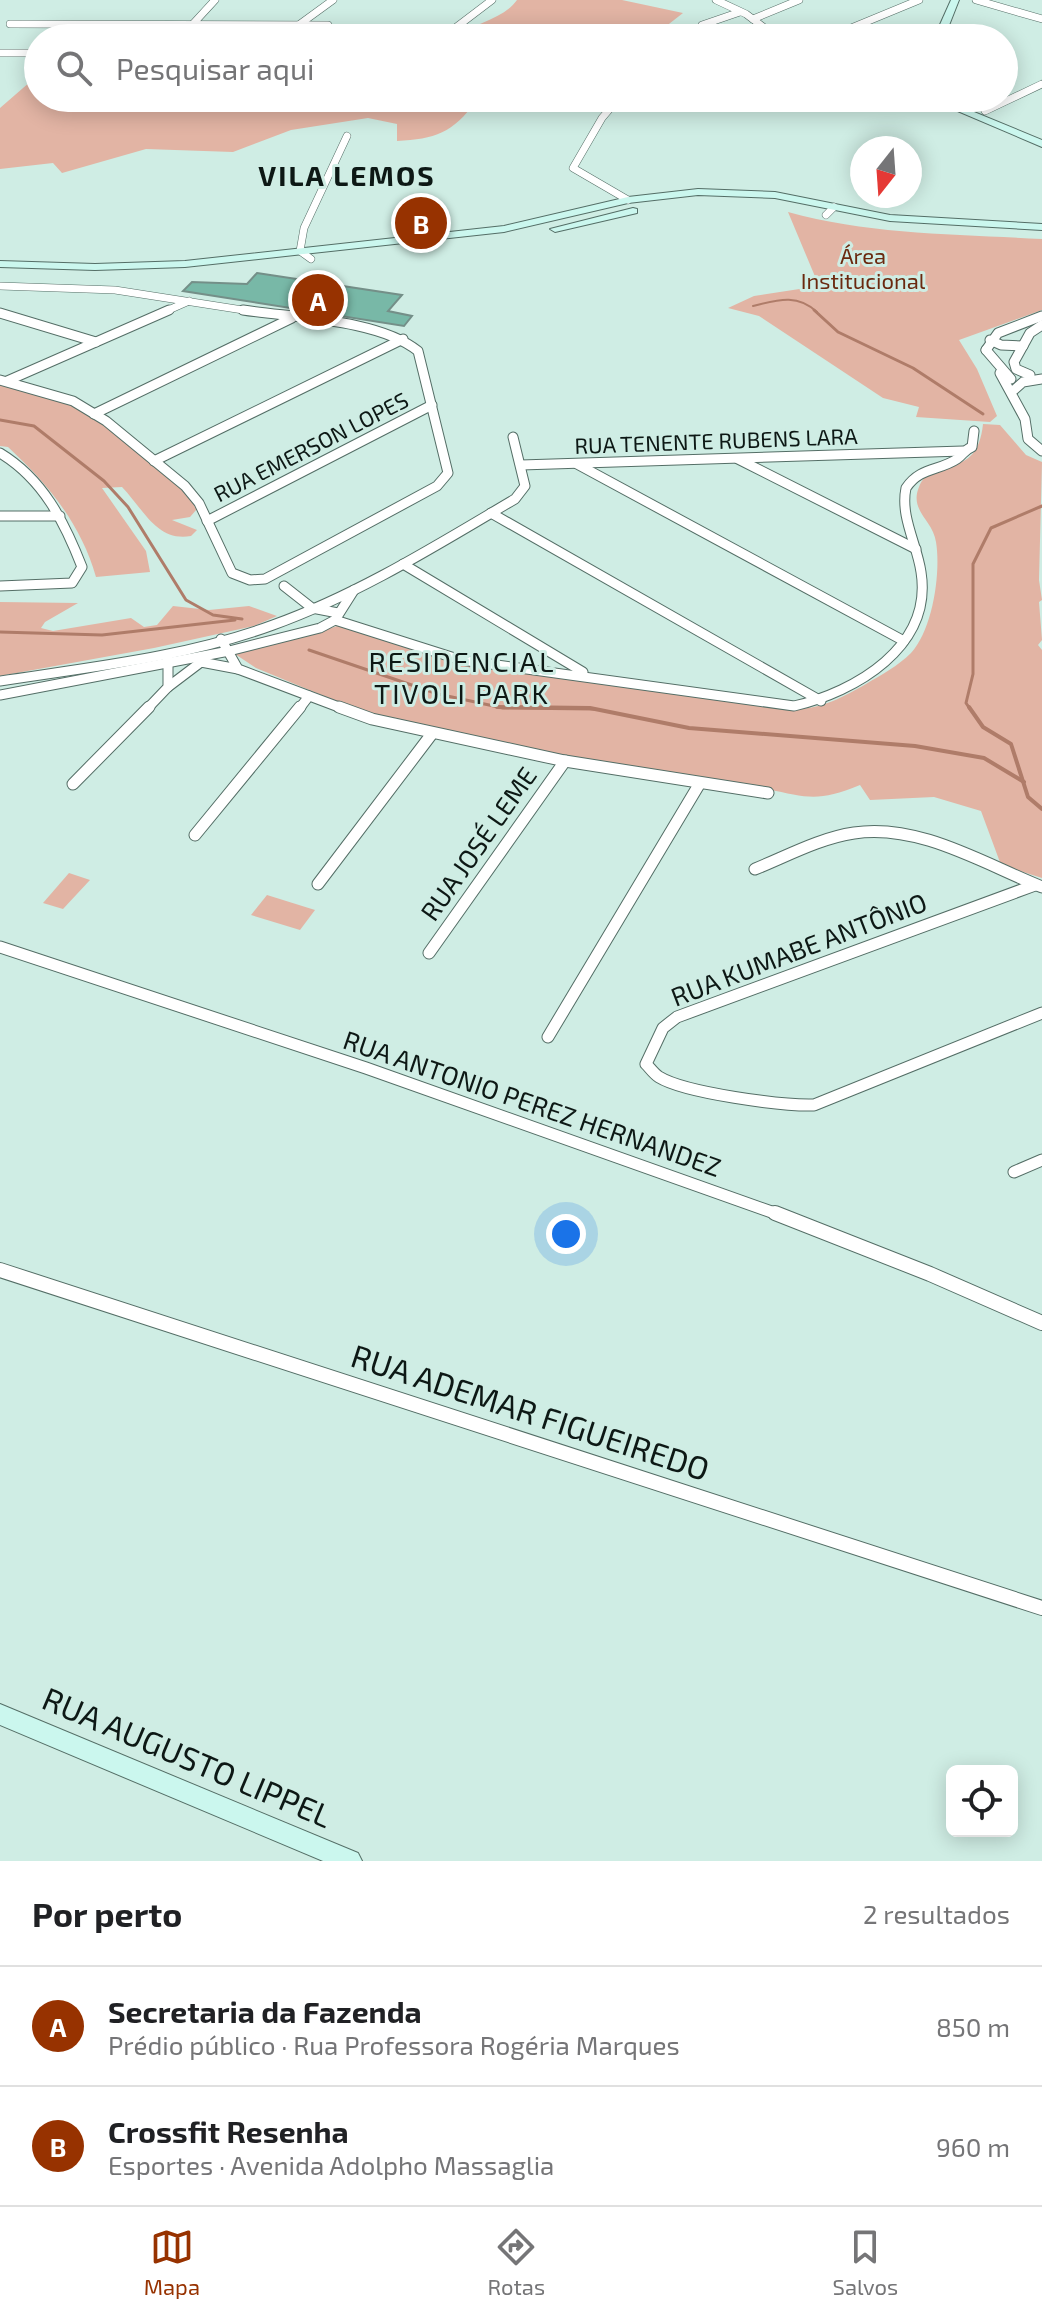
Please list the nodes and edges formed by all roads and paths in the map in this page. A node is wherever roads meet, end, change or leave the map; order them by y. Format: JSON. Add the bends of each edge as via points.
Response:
{"nodes":[{"id":1,"x":215,"y":0,"type":"edge"},
{"id":2,"x":333,"y":0,"type":"edge"},
{"id":3,"x":492,"y":0,"type":"edge"},
{"id":4,"x":716,"y":0,"type":"edge"},
{"id":5,"x":799,"y":0,"type":"edge"},
{"id":6,"x":919,"y":0,"type":"edge"},
{"id":7,"x":955,"y":0,"type":"edge"},
{"id":8,"x":976,"y":0,"type":"edge"},
{"id":9,"x":740,"y":12,"type":"junction"},
{"id":10,"x":753,"y":19,"type":"junction"},
{"id":11,"x":1042,"y":19,"type":"edge"},
{"id":12,"x":10,"y":24,"type":"dead end"},
{"id":13,"x":194,"y":24,"type":"joint"},
{"id":14,"x":300,"y":24,"type":"edge"},
{"id":15,"x":460,"y":24,"type":"edge"},
{"id":16,"x":705,"y":24,"type":"edge"},
{"id":17,"x":760,"y":24,"type":"edge"},
{"id":18,"x":862,"y":24,"type":"edge"},
{"id":19,"x":945,"y":24,"type":"edge"},
{"id":20,"x":0,"y":53,"type":"edge"},
{"id":21,"x":24,"y":53,"type":"edge"},
{"id":22,"x":1042,"y":84,"type":"edge"},
{"id":23,"x":1018,"y":95,"type":"edge"},
{"id":24,"x":607,"y":112,"type":"edge"},
{"id":25,"x":965,"y":112,"type":"edge"},
{"id":26,"x":347,"y":136,"type":"dead end"},
{"id":27,"x":1042,"y":144,"type":"edge"},
{"id":28,"x":628,"y":200,"type":"junction"},
{"id":29,"x":608,"y":205,"type":"junction"},
{"id":30,"x":830,"y":211,"type":"junction"},
{"id":31,"x":620,"y":213,"type":"junction"},
{"id":32,"x":1042,"y":227,"type":"edge"},
{"id":33,"x":1042,"y":236,"type":"edge"},
{"id":34,"x":300,"y":251,"type":"junction"},
{"id":35,"x":311,"y":259,"type":"junction"},
{"id":36,"x":0,"y":264,"type":"edge"},
{"id":37,"x":0,"y":274,"type":"edge"},
{"id":38,"x":0,"y":286,"type":"edge"},
{"id":39,"x":191,"y":301,"type":"junction"},
{"id":40,"x":0,"y":313,"type":"edge"},
{"id":41,"x":1042,"y":316,"type":"edge"},
{"id":42,"x":293,"y":318,"type":"junction"},
{"id":43,"x":1042,"y":325,"type":"edge"},
{"id":44,"x":403,"y":339,"type":"junction"},
{"id":45,"x":990,"y":340,"type":"junction"},
{"id":46,"x":96,"y":342,"type":"junction"},
{"id":47,"x":1023,"y":346,"type":"junction"},
{"id":48,"x":986,"y":350,"type":"junction"},
{"id":49,"x":384,"y":351,"type":"junction"},
{"id":50,"x":418,"y":351,"type":"junction"},
{"id":51,"x":1030,"y":371,"type":"edge"},
{"id":52,"x":3,"y":381,"type":"edge"},
{"id":53,"x":1014,"y":390,"type":"junction"},
{"id":54,"x":1016,"y":404,"type":"junction"},
{"id":55,"x":432,"y":405,"type":"junction"},
{"id":56,"x":94,"y":414,"type":"junction"},
{"id":57,"x":974,"y":431,"type":"dead end"},
{"id":58,"x":513,"y":437,"type":"dead end"},
{"id":59,"x":963,"y":451,"type":"junction"},
{"id":60,"x":1042,"y":451,"type":"edge"},
{"id":61,"x":0,"y":453,"type":"edge"},
{"id":62,"x":912,"y":453,"type":"junction"},
{"id":63,"x":735,"y":458,"type":"junction"},
{"id":64,"x":154,"y":461,"type":"junction"},
{"id":65,"x":576,"y":463,"type":"junction"},
{"id":66,"x":521,"y":465,"type":"junction"},
{"id":67,"x":931,"y":468,"type":"junction"},
{"id":68,"x":491,"y":513,"type":"junction"},
{"id":69,"x":0,"y":516,"type":"edge"},
{"id":70,"x":60,"y":516,"type":"junction"},
{"id":71,"x":207,"y":521,"type":"junction"},
{"id":72,"x":916,"y":549,"type":"junction"},
{"id":73,"x":403,"y":564,"type":"junction"},
{"id":74,"x":359,"y":585,"type":"junction"},
{"id":75,"x":0,"y":586,"type":"edge"},
{"id":76,"x":284,"y":586,"type":"dead end"},
{"id":77,"x":312,"y":608,"type":"junction"},
{"id":78,"x":338,"y":613,"type":"junction"},
{"id":79,"x":221,"y":639,"type":"junction"},
{"id":80,"x":904,"y":641,"type":"junction"},
{"id":81,"x":229,"y":651,"type":"junction"},
{"id":82,"x":548,"y":651,"type":"junction"},
{"id":83,"x":168,"y":657,"type":"junction"},
{"id":84,"x":238,"y":669,"type":"junction"},
{"id":85,"x":535,"y":670,"type":"junction"},
{"id":86,"x":587,"y":674,"type":"junction"},
{"id":87,"x":0,"y":681,"type":"edge"},
{"id":88,"x":795,"y":686,"type":"junction"},
{"id":89,"x":168,"y":687,"type":"junction"},
{"id":90,"x":5,"y":694,"type":"edge"},
{"id":91,"x":309,"y":696,"type":"junction"},
{"id":92,"x":822,"y":701,"type":"junction"},
{"id":93,"x":0,"y":703,"type":"edge"},
{"id":94,"x":777,"y":703,"type":"junction"},
{"id":95,"x":431,"y":735,"type":"junction"},
{"id":96,"x":565,"y":761,"type":"junction"},
{"id":97,"x":700,"y":783,"type":"junction"},
{"id":98,"x":73,"y":784,"type":"dead end"},
{"id":99,"x":768,"y":793,"type":"dead end"},
{"id":100,"x":195,"y":835,"type":"dead end"},
{"id":101,"x":755,"y":869,"type":"dead end"},
{"id":102,"x":995,"y":870,"type":"junction"},
{"id":103,"x":318,"y":884,"type":"dead end"},
{"id":104,"x":1038,"y":886,"type":"edge"},
{"id":105,"x":996,"y":899,"type":"junction"},
{"id":106,"x":0,"y":947,"type":"edge"},
{"id":107,"x":429,"y":953,"type":"dead end"},
{"id":108,"x":1042,"y":1013,"type":"edge"},
{"id":109,"x":548,"y":1037,"type":"dead end"},
{"id":110,"x":1042,"y":1160,"type":"edge"},
{"id":111,"x":1014,"y":1172,"type":"dead end"},
{"id":112,"x":0,"y":1270,"type":"edge"},
{"id":113,"x":1042,"y":1323,"type":"edge"},
{"id":114,"x":1042,"y":1608,"type":"edge"},
{"id":115,"x":0,"y":1714,"type":"edge"},
{"id":116,"x":350,"y":1861,"type":"edge"}],
"edges":[{"from":1,"to":13,"type":"street"},
{"from":2,"to":14,"type":"street"},
{"from":3,"to":15,"type":"street"},
{"from":4,"to":9,"type":"street"},
{"from":5,"to":10,"type":"street"},
{"from":6,"to":18,"type":"street"},
{"from":7,"to":19,"type":"main road"},
{"from":8,"to":11,"type":"street"},
{"from":9,"to":10,"type":"street"},
{"from":9,"to":16,"type":"street"},
{"from":10,"to":17,"type":"street"},
{"from":12,"to":13,"type":"street"},
{"from":20,"to":21,"type":"street"},
{"from":22,"to":23,"type":"street"},
{"from":24,"to":28,"type":"street","via":[[573,168]]},
{"from":25,"to":27,"type":"main road"},
{"from":26,"to":34,"type":"street","via":[[304,228]]},
{"from":28,"to":29,"type":"main road"},
{"from":28,"to":30,"type":"main road","via":[[717,191],[775,195]]},
{"from":29,"to":31,"type":"main road"},
{"from":29,"to":34,"type":"main road","via":[[504,229]]},
{"from":30,"to":31,"type":"main road","via":[[723,201]]},
{"from":30,"to":32,"type":"main road"},
{"from":30,"to":33,"type":"main road","via":[[917,229]]},
{"from":31,"to":35,"type":"main road","via":[[488,241]]},
{"from":34,"to":35,"type":"street"},
{"from":34,"to":36,"type":"main road","via":[[145,267]]},
{"from":35,"to":37,"type":"main road","via":[[143,278]]},
{"from":38,"to":39,"type":"street","via":[[75,287]]},
{"from":39,"to":42,"type":"street"},
{"from":39,"to":46,"type":"street"},
{"from":40,"to":46,"type":"street"},
{"from":41,"to":45,"type":"street"},
{"from":42,"to":44,"type":"street"},
{"from":42,"to":56,"type":"street"},
{"from":43,"to":47,"type":"street"},
{"from":44,"to":49,"type":"street"},
{"from":44,"to":50,"type":"street"},
{"from":45,"to":47,"type":"street"},
{"from":45,"to":48,"type":"street"},
{"from":46,"to":52,"type":"street"},
{"from":47,"to":51,"type":"street"},
{"from":48,"to":53,"type":"street","via":[[1005,368]]},
{"from":48,"to":54,"type":"street"},
{"from":49,"to":50,"type":"street"},
{"from":49,"to":64,"type":"street"},
{"from":50,"to":55,"type":"street"},
{"from":51,"to":53,"type":"street","via":[[1028,380]]},
{"from":52,"to":56,"type":"street","via":[[73,401]]},
{"from":53,"to":54,"type":"street"},
{"from":54,"to":60,"type":"street","via":[[1028,439]]},
{"from":55,"to":71,"type":"street","name":"RUA EMERSON LOPES"},
{"from":55,"to":71,"type":"street","via":[[448,473],[445,480],[265,579],[232,573]]},
{"from":56,"to":64,"type":"street"},
{"from":57,"to":59,"type":"street","via":[[972,447]]},
{"from":58,"to":66,"type":"street"},
{"from":59,"to":62,"type":"street","name":"RUA TENENTE RUBENS LARA"},
{"from":59,"to":67,"type":"street","via":[[958,459]]},
{"from":61,"to":70,"type":"street","via":[[24,470]]},
{"from":62,"to":63,"type":"street","name":"RUA TENENTE RUBENS LARA"},
{"from":62,"to":67,"type":"street"},
{"from":63,"to":65,"type":"street","name":"RUA TENENTE RUBENS LARA"},
{"from":63,"to":72,"type":"street"},
{"from":64,"to":71,"type":"street","via":[[185,486]]},
{"from":65,"to":66,"type":"street","name":"RUA TENENTE RUBENS LARA"},
{"from":65,"to":80,"type":"street"},
{"from":66,"to":68,"type":"street","via":[[525,486]]},
{"from":67,"to":72,"type":"street","via":[[907,487],[904,503]]},
{"from":68,"to":73,"type":"street"},
{"from":68,"to":88,"type":"street"},
{"from":69,"to":70,"type":"street"},
{"from":70,"to":75,"type":"street","via":[[82,567],[72,583]]},
{"from":72,"to":80,"type":"street","via":[[922,580],[919,606]]},
{"from":73,"to":74,"type":"street"},
{"from":73,"to":82,"type":"street"},
{"from":74,"to":77,"type":"street"},
{"from":74,"to":78,"type":"street"},
{"from":76,"to":77,"type":"street"},
{"from":77,"to":78,"type":"street"},
{"from":77,"to":79,"type":"street","via":[[272,626]]},
{"from":78,"to":81,"type":"street","via":[[320,628]]},
{"from":78,"to":85,"type":"street","via":[[408,645],[461,660]]},
{"from":79,"to":81,"type":"street"},
{"from":79,"to":83,"type":"street"},
{"from":80,"to":92,"type":"street","via":[[884,666]]},
{"from":81,"to":83,"type":"street"},
{"from":81,"to":84,"type":"street"},
{"from":82,"to":85,"type":"street"},
{"from":82,"to":86,"type":"street"},
{"from":83,"to":87,"type":"street"},
{"from":83,"to":89,"type":"street"},
{"from":83,"to":90,"type":"street"},
{"from":84,"to":89,"type":"street","via":[[201,662]]},
{"from":84,"to":91,"type":"street"},
{"from":85,"to":86,"type":"street"},
{"from":86,"to":94,"type":"street"},
{"from":88,"to":92,"type":"street"},
{"from":88,"to":94,"type":"street"},
{"from":89,"to":98,"type":"street"},
{"from":90,"to":93,"type":"street"},
{"from":91,"to":95,"type":"street"},
{"from":91,"to":100,"type":"street"},
{"from":92,"to":94,"type":"street"},
{"from":95,"to":96,"type":"street"},
{"from":95,"to":103,"type":"street"},
{"from":96,"to":97,"type":"street"},
{"from":96,"to":107,"type":"street","name":"RUA JOSÉ LEME"},
{"from":97,"to":99,"type":"street"},
{"from":97,"to":109,"type":"street"},
{"from":101,"to":102,"type":"street","via":[[851,833],[878,831],[925,838]]},
{"from":102,"to":104,"type":"street"},
{"from":102,"to":105,"type":"street","via":[[1004,886]]},
{"from":104,"to":105,"type":"street","name":"RUA KUMABE ANTÔNIO"},
{"from":105,"to":108,"type":"street","name":"RUA KUMABE ANTÔNIO","via":[[677,1017],[663,1028],[647,1060],[649,1069],[677,1084],[804,1107]]},
{"from":106,"to":113,"type":"street","name":"RUA ANTONIO PEREZ HERNANDEZ","via":[[197,1010],[794,1219]]},
{"from":110,"to":111,"type":"street"},
{"from":112,"to":114,"type":"street","name":"RUA ADEMAR FIGUEIREDO"},
{"from":115,"to":116,"type":"main road","name":"RUA AUGUSTO LIPPEL"}]}
